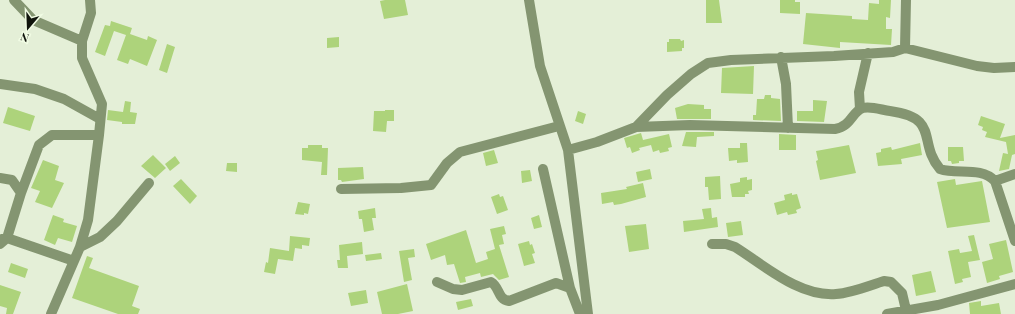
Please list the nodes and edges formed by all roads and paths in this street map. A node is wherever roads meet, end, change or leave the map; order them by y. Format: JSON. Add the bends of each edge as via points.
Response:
{"nodes":[{"id":1,"x":14,"y":0,"type":"edge"},
{"id":2,"x":90,"y":0,"type":"edge"},
{"id":3,"x":529,"y":0,"type":"edge"},
{"id":4,"x":906,"y":0,"type":"edge"},
{"id":5,"x":82,"y":41,"type":"junction"},
{"id":6,"x":905,"y":48,"type":"junction"},
{"id":7,"x":868,"y":53,"type":"junction"},
{"id":8,"x":781,"y":57,"type":"junction"},
{"id":9,"x":1015,"y":67,"type":"edge"},
{"id":10,"x":0,"y":84,"type":"edge"},
{"id":11,"x":860,"y":109,"type":"junction"},
{"id":12,"x":100,"y":119,"type":"junction"},
{"id":13,"x":559,"y":126,"type":"junction"},
{"id":14,"x":636,"y":127,"type":"junction"},
{"id":15,"x":788,"y":128,"type":"junction"},
{"id":16,"x":98,"y":134,"type":"junction"},
{"id":17,"x":568,"y":150,"type":"junction"},
{"id":18,"x":543,"y":169,"type":"dead end"},
{"id":19,"x":1015,"y":174,"type":"edge"},
{"id":20,"x":0,"y":178,"type":"edge"},
{"id":21,"x":995,"y":181,"type":"junction"},
{"id":22,"x":149,"y":183,"type":"dead end"},
{"id":23,"x":341,"y":189,"type":"dead end"},
{"id":24,"x":21,"y":193,"type":"junction"},
{"id":25,"x":2,"y":241,"type":"edge"},
{"id":26,"x":1015,"y":241,"type":"edge"},
{"id":27,"x":712,"y":244,"type":"dead end"},
{"id":28,"x":80,"y":247,"type":"junction"},
{"id":29,"x":74,"y":261,"type":"junction"},
{"id":30,"x":437,"y":282,"type":"dead end"},
{"id":31,"x":1015,"y":284,"type":"edge"},
{"id":32,"x":570,"y":288,"type":"junction"},
{"id":33,"x":939,"y":309,"type":"edge"},
{"id":34,"x":906,"y":310,"type":"junction"},
{"id":35,"x":52,"y":314,"type":"edge"},
{"id":36,"x":580,"y":314,"type":"edge"},
{"id":37,"x":588,"y":314,"type":"edge"},
{"id":38,"x":887,"y":314,"type":"edge"}],
"edges":[{"from":1,"to":5,"type":"street","via":[[32,20]]},
{"from":2,"to":5,"type":"street","via":[[90,21]]},
{"from":3,"to":13,"type":"street","via":[[540,66]]},
{"from":4,"to":6,"type":"street"},
{"from":5,"to":12,"type":"street","via":[[82,58],[102,104]]},
{"from":6,"to":7,"type":"street","via":[[893,52]]},
{"from":6,"to":9,"type":"street","via":[[977,66]]},
{"from":7,"to":8,"type":"street","via":[[806,58]]},
{"from":7,"to":11,"type":"street","via":[[859,92]]},
{"from":8,"to":14,"type":"street","via":[[708,64],[691,74]]},
{"from":8,"to":15,"type":"street","via":[[786,84]]},
{"from":10,"to":12,"type":"street","via":[[35,89],[64,99]]},
{"from":11,"to":15,"type":"street","via":[[843,128]]},
{"from":11,"to":21,"type":"street","via":[[898,112],[918,120],[922,124],[934,161],[940,169],[979,172]]},
{"from":12,"to":16,"type":"street"},
{"from":13,"to":17,"type":"street"},
{"from":13,"to":23,"type":"street","via":[[460,152],[447,163],[431,185]]},
{"from":14,"to":15,"type":"street"},
{"from":14,"to":17,"type":"street"},
{"from":16,"to":24,"type":"street","via":[[52,135],[39,145]]},
{"from":16,"to":28,"type":"street","via":[[88,220]]},
{"from":17,"to":37,"type":"street"},
{"from":18,"to":32,"type":"street"},
{"from":19,"to":21,"type":"street"},
{"from":20,"to":24,"type":"street","via":[[12,180]]},
{"from":21,"to":26,"type":"street"},
{"from":22,"to":28,"type":"street","via":[[100,237]]},
{"from":24,"to":25,"type":"street"},
{"from":25,"to":29,"type":"street"},
{"from":27,"to":34,"type":"street","via":[[735,247],[782,279],[824,294],[836,294],[884,281],[891,282],[902,293]]},
{"from":28,"to":29,"type":"street"},
{"from":29,"to":35,"type":"street"},
{"from":30,"to":32,"type":"street","via":[[462,290],[491,282],[495,284],[501,297],[509,301],[556,283]]},
{"from":31,"to":33,"type":"street"},
{"from":32,"to":36,"type":"street"},
{"from":33,"to":34,"type":"street"},
{"from":34,"to":38,"type":"street"}]}
